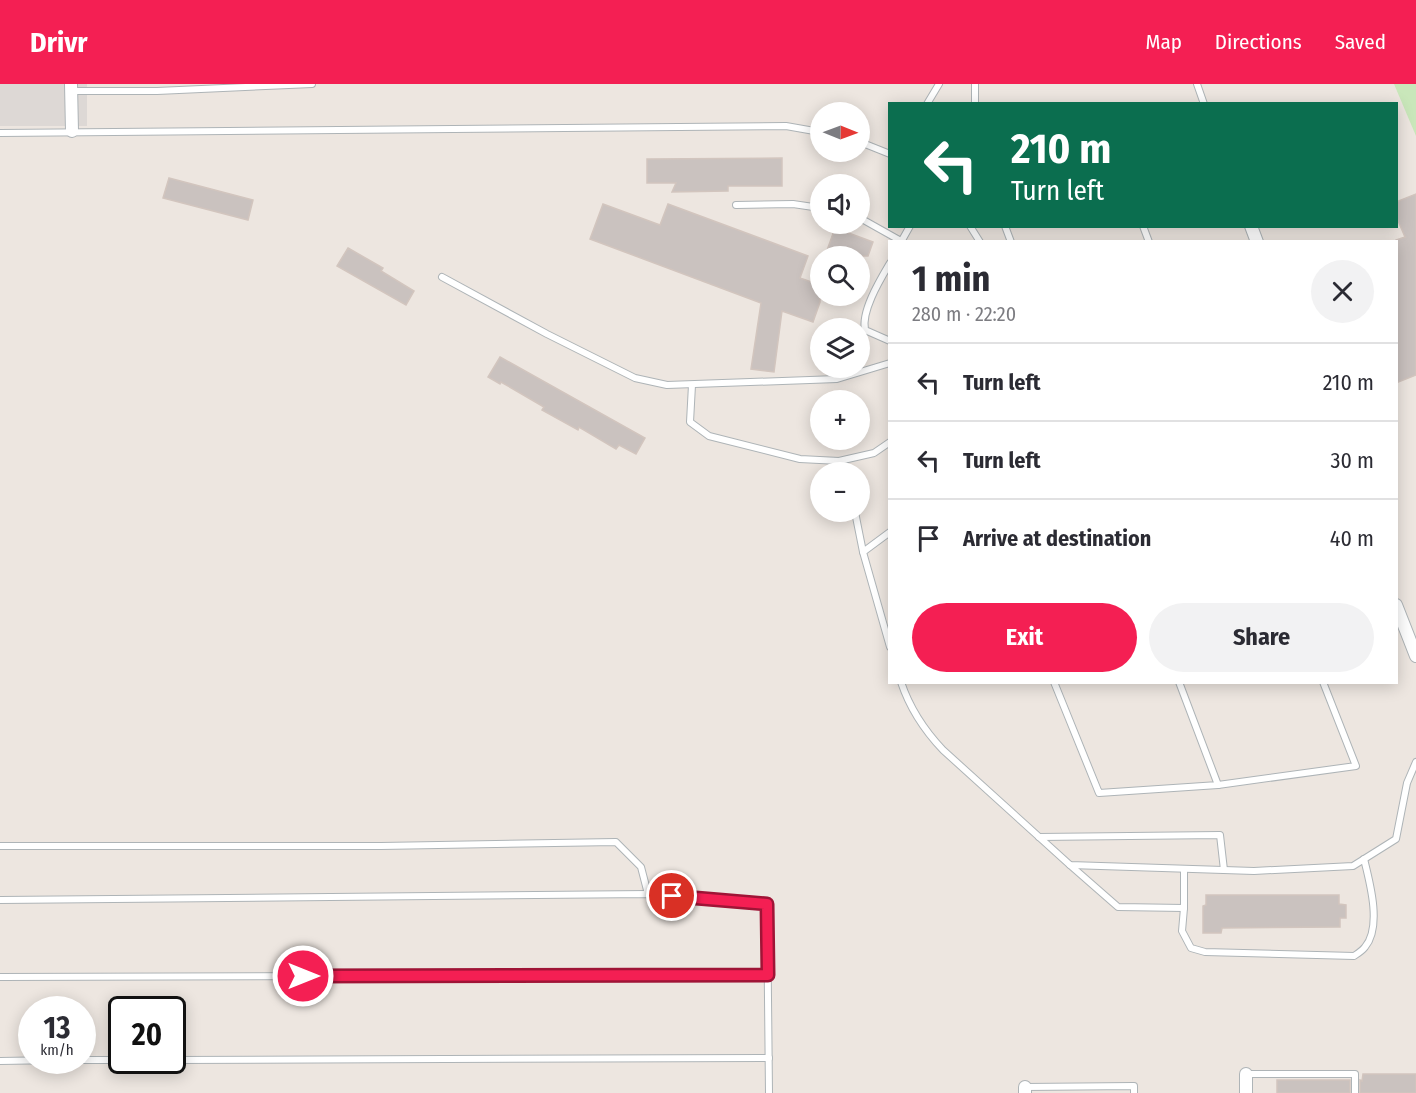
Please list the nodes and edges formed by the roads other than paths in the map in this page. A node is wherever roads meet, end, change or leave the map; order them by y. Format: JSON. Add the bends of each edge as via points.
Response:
{"nodes":[{"id":1,"x":312,"y":84,"type":"edge"},
{"id":2,"x":939,"y":84,"type":"edge"},
{"id":3,"x":975,"y":84,"type":"edge"},
{"id":4,"x":1197,"y":84,"type":"edge"},
{"id":5,"x":71,"y":87,"type":"edge"},
{"id":6,"x":928,"y":102,"type":"edge"},
{"id":7,"x":975,"y":102,"type":"edge"},
{"id":8,"x":1203,"y":102,"type":"edge"},
{"id":9,"x":810,"y":130,"type":"edge"},
{"id":10,"x":72,"y":131,"type":"junction"},
{"id":11,"x":0,"y":133,"type":"edge"},
{"id":12,"x":870,"y":145,"type":"edge"},
{"id":13,"x":888,"y":151,"type":"edge"},
{"id":14,"x":736,"y":206,"type":"dead end"},
{"id":15,"x":810,"y":207,"type":"edge"},
{"id":16,"x":870,"y":224,"type":"edge"},
{"id":17,"x":898,"y":240,"type":"edge"},
{"id":18,"x":888,"y":267,"type":"edge"},
{"id":19,"x":442,"y":277,"type":"dead end"},
{"id":20,"x":888,"y":340,"type":"edge"},
{"id":21,"x":888,"y":364,"type":"edge"},
{"id":22,"x":692,"y":385,"type":"junction"},
{"id":23,"x":888,"y":443,"type":"edge"},
{"id":24,"x":839,"y":461,"type":"joint"},
{"id":25,"x":857,"y":522,"type":"edge"},
{"id":26,"x":888,"y":533,"type":"edge"},
{"id":27,"x":863,"y":552,"type":"junction"},
{"id":28,"x":1398,"y":610,"type":"edge"},
{"id":29,"x":888,"y":639,"type":"edge"},
{"id":30,"x":1416,"y":656,"type":"edge"},
{"id":31,"x":902,"y":684,"type":"edge"},
{"id":32,"x":1055,"y":684,"type":"edge"},
{"id":33,"x":1180,"y":684,"type":"edge"},
{"id":34,"x":1324,"y":684,"type":"edge"},
{"id":35,"x":1416,"y":762,"type":"edge"},
{"id":36,"x":1218,"y":785,"type":"junction"},
{"id":37,"x":1039,"y":837,"type":"junction"},
{"id":38,"x":0,"y":846,"type":"edge"},
{"id":39,"x":1364,"y":859,"type":"junction"},
{"id":40,"x":1070,"y":865,"type":"junction"},
{"id":41,"x":1184,"y":869,"type":"junction"},
{"id":42,"x":1224,"y":870,"type":"junction"},
{"id":43,"x":648,"y":894,"type":"junction"},
{"id":44,"x":0,"y":900,"type":"edge"},
{"id":45,"x":1184,"y":909,"type":"junction"},
{"id":46,"x":768,"y":975,"type":"junction"},
{"id":47,"x":0,"y":977,"type":"edge"},
{"id":48,"x":769,"y":1058,"type":"junction"},
{"id":49,"x":186,"y":1060,"type":"edge"},
{"id":50,"x":0,"y":1061,"type":"edge"},
{"id":51,"x":18,"y":1061,"type":"edge"},
{"id":52,"x":1246,"y":1074,"type":"joint"},
{"id":53,"x":1025,"y":1090,"type":"edge"},
{"id":54,"x":769,"y":1093,"type":"edge"},
{"id":55,"x":1134,"y":1093,"type":"edge"},
{"id":56,"x":1246,"y":1093,"type":"edge"},
{"id":57,"x":1355,"y":1093,"type":"edge"}],
"edges":[{"from":1,"to":5,"type":"lane","via":[[157,91]]},
{"from":2,"to":6,"type":"lane"},
{"from":3,"to":7,"type":"lane"},
{"from":4,"to":8,"type":"lane"},
{"from":5,"to":10,"type":"street"},
{"from":9,"to":10,"type":"lane","via":[[786,126]]},
{"from":10,"to":11,"type":"lane"},
{"from":12,"to":13,"type":"lane"},
{"from":14,"to":15,"type":"lane"},
{"from":16,"to":17,"type":"lane"},
{"from":18,"to":20,"type":"lane","via":[[863,322],[865,330]]},
{"from":19,"to":22,"type":"lane","via":[[635,378],[667,385]]},
{"from":21,"to":22,"type":"lane","via":[[837,379]]},
{"from":22,"to":24,"type":"lane","via":[[690,422],[709,436],[800,459]]},
{"from":23,"to":24,"type":"lane","via":[[874,453]]},
{"from":25,"to":27,"type":"lane"},
{"from":26,"to":27,"type":"lane"},
{"from":27,"to":29,"type":"lane"},
{"from":28,"to":30,"type":"street"},
{"from":31,"to":37,"type":"lane","via":[[924,730]]},
{"from":32,"to":36,"type":"lane","via":[[1099,793]]},
{"from":33,"to":36,"type":"lane"},
{"from":34,"to":36,"type":"lane","via":[[1356,766]]},
{"from":35,"to":39,"type":"lane","via":[[1407,783],[1396,839]]},
{"from":37,"to":40,"type":"lane"},
{"from":37,"to":42,"type":"lane","via":[[1220,835]]},
{"from":38,"to":43,"type":"lane","via":[[616,842],[641,867]]},
{"from":39,"to":42,"type":"lane","via":[[1353,866]]},
{"from":39,"to":45,"type":"lane","via":[[1372,896],[1373,928],[1366,947],[1354,956],[1205,952],[1191,948],[1182,931]]},
{"from":40,"to":41,"type":"lane"},
{"from":40,"to":45,"type":"lane","via":[[1118,907]]},
{"from":41,"to":42,"type":"lane"},
{"from":41,"to":45,"type":"lane"},
{"from":43,"to":44,"type":"lane"},
{"from":43,"to":46,"type":"lane","via":[[767,904]]},
{"from":46,"to":47,"type":"lane"},
{"from":46,"to":48,"type":"lane"},
{"from":48,"to":49,"type":"lane"},
{"from":48,"to":54,"type":"lane"},
{"from":50,"to":51,"type":"lane"},
{"from":52,"to":56,"type":"street"},
{"from":52,"to":57,"type":"lane","via":[[1355,1074]]},
{"from":53,"to":55,"type":"lane","via":[[1134,1086]]}]}
